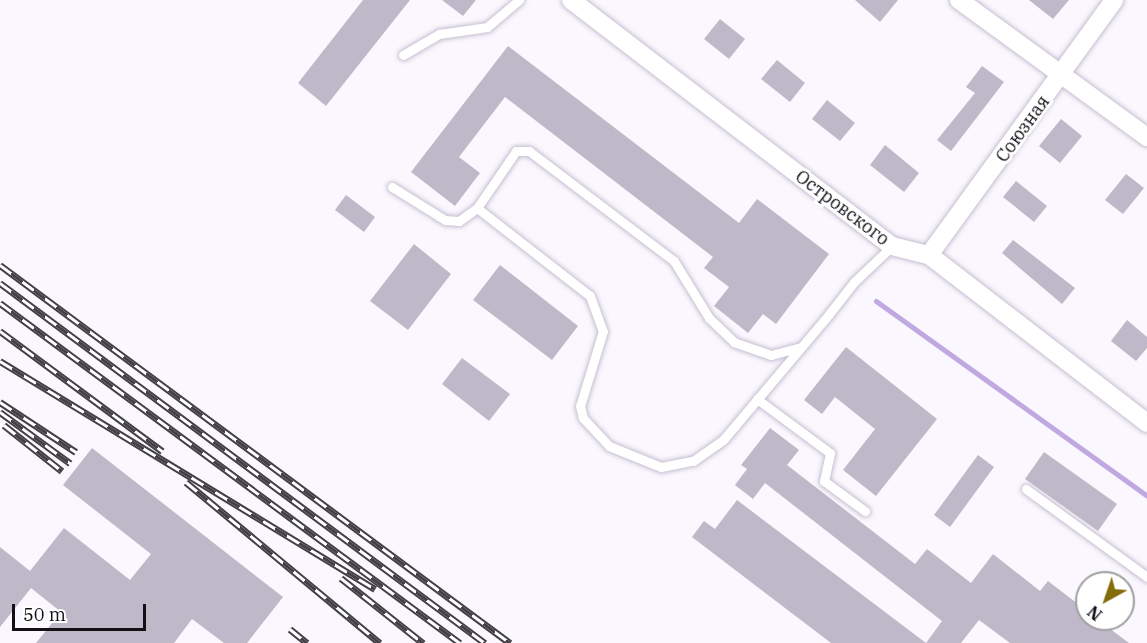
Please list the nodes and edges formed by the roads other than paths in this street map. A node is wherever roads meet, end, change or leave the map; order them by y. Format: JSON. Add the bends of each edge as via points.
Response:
{"nodes":[{"id":1,"x":519,"y":0,"type":"edge"},
{"id":2,"x":571,"y":0,"type":"edge"},
{"id":3,"x":959,"y":0,"type":"edge"},
{"id":4,"x":1114,"y":0,"type":"edge"},
{"id":5,"x":403,"y":55,"type":"dead end"},
{"id":6,"x":1062,"y":76,"type":"junction"},
{"id":7,"x":1147,"y":137,"type":"edge"},
{"id":8,"x":392,"y":187,"type":"dead end"},
{"id":9,"x":477,"y":208,"type":"junction"},
{"id":10,"x":892,"y":246,"type":"junction"},
{"id":11,"x":929,"y":255,"type":"junction"},
{"id":12,"x":801,"y":346,"type":"junction"},
{"id":13,"x":757,"y":399,"type":"junction"},
{"id":14,"x":1147,"y":423,"type":"edge"},
{"id":15,"x":1026,"y":489,"type":"dead end"},
{"id":16,"x":865,"y":511,"type":"dead end"},
{"id":17,"x":1147,"y":577,"type":"edge"}],
"edges":[{"from":1,"to":5,"type":"lane","via":[[488,27],[439,34]]},
{"from":2,"to":10,"type":"street","name":"Островского"},
{"from":3,"to":6,"type":"street"},
{"from":4,"to":6,"type":"street","name":"Союзная"},
{"from":6,"to":7,"type":"street"},
{"from":6,"to":11,"type":"street","name":"Союзная"},
{"from":8,"to":9,"type":"lane","via":[[445,220],[459,221]]},
{"from":9,"to":12,"type":"lane","via":[[516,151],[529,151],[674,261],[709,318],[734,342],[771,355]]},
{"from":9,"to":13,"type":"lane","via":[[595,304],[603,331],[580,406],[590,430],[604,443],[641,462],[680,465],[714,448]]},
{"from":10,"to":11,"type":"street","name":"Островского"},
{"from":10,"to":12,"type":"lane"},
{"from":11,"to":14,"type":"street","name":"Островского"},
{"from":12,"to":13,"type":"lane"},
{"from":13,"to":16,"type":"lane","via":[[831,453],[824,481]]},
{"from":15,"to":17,"type":"lane"}]}
